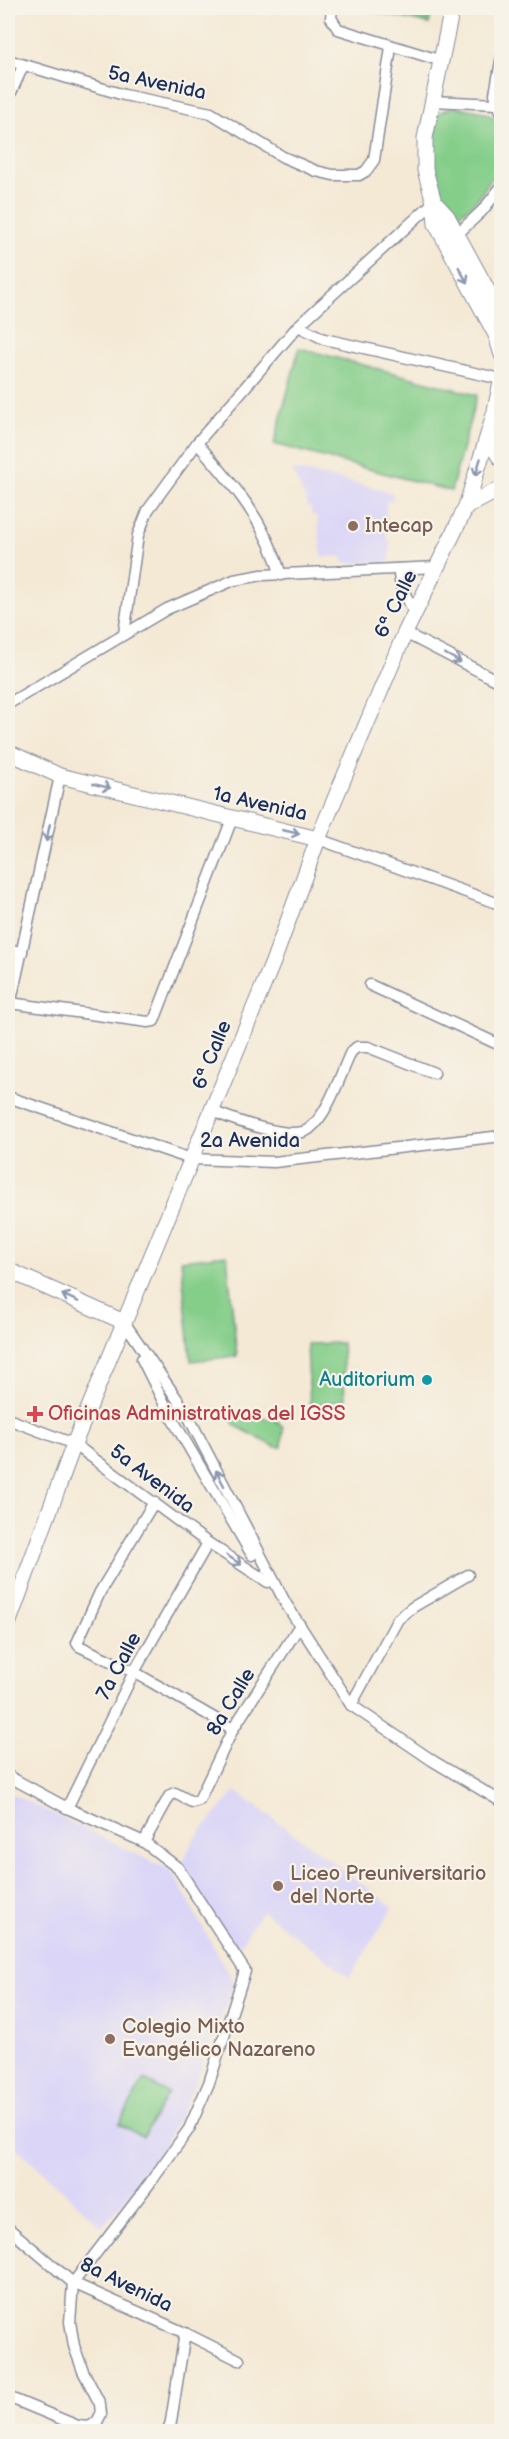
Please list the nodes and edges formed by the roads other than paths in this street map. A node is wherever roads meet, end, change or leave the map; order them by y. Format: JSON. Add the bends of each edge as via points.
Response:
{"nodes":[{"id":1,"x":332,"y":8,"type":"edge"},
{"id":2,"x":452,"y":8,"type":"edge"},
{"id":3,"x":391,"y":47,"type":"junction"},
{"id":4,"x":501,"y":56,"type":"edge"},
{"id":5,"x":8,"y":60,"type":"edge"},
{"id":6,"x":442,"y":61,"type":"junction"},
{"id":7,"x":23,"y":66,"type":"junction"},
{"id":8,"x":8,"y":99,"type":"edge"},
{"id":9,"x":432,"y":101,"type":"junction"},
{"id":10,"x":499,"y":109,"type":"edge"},
{"id":11,"x":501,"y":186,"type":"edge"},
{"id":12,"x":434,"y":202,"type":"junction"},
{"id":13,"x":452,"y":239,"type":"junction"},
{"id":14,"x":501,"y":317,"type":"edge"},
{"id":15,"x":298,"y":326,"type":"junction"},
{"id":16,"x":501,"y":355,"type":"edge"},
{"id":17,"x":501,"y":378,"type":"edge"},
{"id":18,"x":498,"y":406,"type":"edge"},
{"id":19,"x":490,"y":428,"type":"junction"},
{"id":20,"x":197,"y":443,"type":"junction"},
{"id":21,"x":501,"y":460,"type":"edge"},
{"id":22,"x":501,"y":488,"type":"edge"},
{"id":23,"x":466,"y":507,"type":"junction"},
{"id":24,"x":438,"y":567,"type":"junction"},
{"id":25,"x":398,"y":569,"type":"junction"},
{"id":26,"x":281,"y":575,"type":"junction"},
{"id":27,"x":415,"y":614,"type":"junction"},
{"id":28,"x":405,"y":633,"type":"junction"},
{"id":29,"x":124,"y":634,"type":"junction"},
{"id":30,"x":501,"y":683,"type":"edge"},
{"id":31,"x":8,"y":704,"type":"edge"},
{"id":32,"x":8,"y":752,"type":"edge"},
{"id":33,"x":60,"y":776,"type":"junction"},
{"id":34,"x":232,"y":819,"type":"junction"},
{"id":35,"x":318,"y":839,"type":"junction"},
{"id":36,"x":501,"y":905,"type":"edge"},
{"id":37,"x":8,"y":950,"type":"edge"},
{"id":38,"x":22,"y":952,"type":"junction"},
{"id":39,"x":370,"y":985,"type":"dead end"},
{"id":40,"x":10,"y":1003,"type":"junction"},
{"id":41,"x":8,"y":1014,"type":"edge"},
{"id":42,"x":501,"y":1046,"type":"edge"},
{"id":43,"x":434,"y":1073,"type":"dead end"},
{"id":44,"x":8,"y":1097,"type":"edge"},
{"id":45,"x":212,"y":1111,"type":"junction"},
{"id":46,"x":501,"y":1136,"type":"edge"},
{"id":47,"x":190,"y":1159,"type":"junction"},
{"id":48,"x":8,"y":1270,"type":"edge"},
{"id":49,"x":124,"y":1322,"type":"junction"},
{"id":50,"x":8,"y":1419,"type":"edge"},
{"id":51,"x":75,"y":1444,"type":"junction"},
{"id":52,"x":154,"y":1502,"type":"junction"},
{"id":53,"x":208,"y":1543,"type":"junction"},
{"id":54,"x":468,"y":1575,"type":"dead end"},
{"id":55,"x":268,"y":1582,"type":"junction"},
{"id":56,"x":286,"y":1604,"type":"junction"},
{"id":57,"x":8,"y":1624,"type":"edge"},
{"id":58,"x":300,"y":1625,"type":"junction"},
{"id":59,"x":134,"y":1672,"type":"junction"},
{"id":60,"x":351,"y":1705,"type":"junction"},
{"id":61,"x":233,"y":1729,"type":"junction"},
{"id":62,"x":8,"y":1776,"type":"edge"},
{"id":63,"x":501,"y":1802,"type":"edge"},
{"id":64,"x":67,"y":1808,"type":"junction"},
{"id":65,"x":144,"y":1842,"type":"junction"},
{"id":66,"x":8,"y":2228,"type":"edge"},
{"id":67,"x":73,"y":2283,"type":"junction"},
{"id":68,"x":184,"y":2333,"type":"junction"},
{"id":69,"x":239,"y":2360,"type":"dead end"},
{"id":70,"x":8,"y":2397,"type":"edge"},
{"id":71,"x":65,"y":2427,"type":"edge"},
{"id":72,"x":168,"y":2432,"type":"edge"}],
"edges":[{"from":1,"to":3,"type":"street","via":[[331,18],[338,29]]},
{"from":2,"to":6,"type":"main road"},
{"from":3,"to":6,"type":"street"},
{"from":3,"to":7,"type":"street","name":"5a Avenida","via":[[376,153],[371,165],[359,175],[333,175],[298,164],[205,111],[124,95]]},
{"from":4,"to":10,"type":"street","via":[[495,85]]},
{"from":5,"to":7,"type":"street","name":"5a Avenida"},
{"from":6,"to":9,"type":"main road"},
{"from":7,"to":8,"type":"street"},
{"from":9,"to":10,"type":"street"},
{"from":9,"to":12,"type":"main road","via":[[424,157]]},
{"from":11,"to":13,"type":"street","via":[[482,211]]},
{"from":12,"to":13,"type":"main road","via":[[435,222]]},
{"from":12,"to":15,"type":"street"},
{"from":13,"to":14,"type":"main road"},
{"from":13,"to":16,"type":"main road","one_way":true,"via":[[496,335]]},
{"from":15,"to":17,"type":"street","via":[[324,339]]},
{"from":15,"to":20,"type":"street"},
{"from":17,"to":18,"type":"main road","name":"6ª Calle"},
{"from":18,"to":19,"type":"main road","name":"6ª Calle"},
{"from":19,"to":21,"type":"main road","via":[[494,449]]},
{"from":19,"to":23,"type":"main road","name":"6ª Calle","one_way":true},
{"from":20,"to":26,"type":"street","via":[[242,495],[275,552]]},
{"from":20,"to":29,"type":"street","via":[[148,510],[138,535]]},
{"from":22,"to":23,"type":"main road"},
{"from":23,"to":24,"type":"main road","name":"6ª Calle"},
{"from":24,"to":25,"type":"street"},
{"from":24,"to":27,"type":"main road","name":"6ª Calle"},
{"from":25,"to":26,"type":"street"},
{"from":25,"to":27,"type":"street","via":[[401,586]]},
{"from":26,"to":29,"type":"street","via":[[234,580],[167,609]]},
{"from":27,"to":28,"type":"main road","name":"6ª Calle"},
{"from":28,"to":30,"type":"street","one_way":true},
{"from":28,"to":35,"type":"main road","name":"6ª Calle"},
{"from":29,"to":31,"type":"street"},
{"from":32,"to":33,"type":"main road","name":"1a Avenida"},
{"from":33,"to":34,"type":"main road","name":"1a Avenida","one_way":true},
{"from":33,"to":38,"type":"street","one_way":true},
{"from":34,"to":35,"type":"main road","name":"1a Avenida","one_way":true},
{"from":34,"to":40,"type":"street","via":[[154,1021]]},
{"from":35,"to":36,"type":"street","name":"1a Avenida"},
{"from":35,"to":45,"type":"main road","name":"6ª Calle"},
{"from":37,"to":38,"type":"street"},
{"from":38,"to":40,"type":"street"},
{"from":39,"to":42,"type":"street"},
{"from":40,"to":41,"type":"street"},
{"from":43,"to":45,"type":"street","via":[[368,1047],[357,1047],[324,1110],[307,1131],[284,1133]]},
{"from":44,"to":47,"type":"street","name":"2a Avenida"},
{"from":45,"to":47,"type":"main road","name":"6ª Calle"},
{"from":46,"to":47,"type":"street","name":"2a Avenida","via":[[274,1162]]},
{"from":47,"to":49,"type":"main road","name":"6ª Calle"},
{"from":49,"to":48,"type":"main road","one_way":true},
{"from":49,"to":51,"type":"main road","name":"6ª Calle"},
{"from":49,"to":55,"type":"street","via":[[170,1414]]},
{"from":56,"to":49,"type":"street","one_way":true,"via":[[186,1412]]},
{"from":50,"to":51,"type":"street","name":"5a Avenida"},
{"from":51,"to":52,"type":"street","name":"5a Avenida"},
{"from":51,"to":57,"type":"main road","name":"6ª Calle"},
{"from":52,"to":53,"type":"street","name":"5a Avenida"},
{"from":52,"to":59,"type":"street","via":[[100,1592],[77,1640],[79,1646]]},
{"from":53,"to":55,"type":"street","name":"5a Avenida","one_way":true},
{"from":53,"to":59,"type":"street","name":"7a Calle"},
{"from":54,"to":60,"type":"street","via":[[398,1619]]},
{"from":55,"to":56,"type":"street"},
{"from":56,"to":58,"type":"street"},
{"from":58,"to":60,"type":"street"},
{"from":58,"to":61,"type":"street","name":"8a Calle"},
{"from":59,"to":61,"type":"street"},
{"from":59,"to":64,"type":"street","name":"7a Calle"},
{"from":60,"to":63,"type":"street"},
{"from":61,"to":65,"type":"street","name":"8a Calle","via":[[199,1800],[192,1802],[175,1793],[167,1799]]},
{"from":62,"to":64,"type":"street"},
{"from":64,"to":65,"type":"street"},
{"from":65,"to":67,"type":"street","via":[[178,1868],[245,1971],[209,2083],[189,2129]]},
{"from":66,"to":67,"type":"street","name":"8a Avenida"},
{"from":67,"to":68,"type":"street","name":"8a Avenida"},
{"from":67,"to":71,"type":"street","via":[[70,2322],[74,2346],[101,2414],[89,2427]]},
{"from":68,"to":69,"type":"street","name":"8a Avenida"},
{"from":68,"to":72,"type":"street"},
{"from":70,"to":71,"type":"street"}]}
